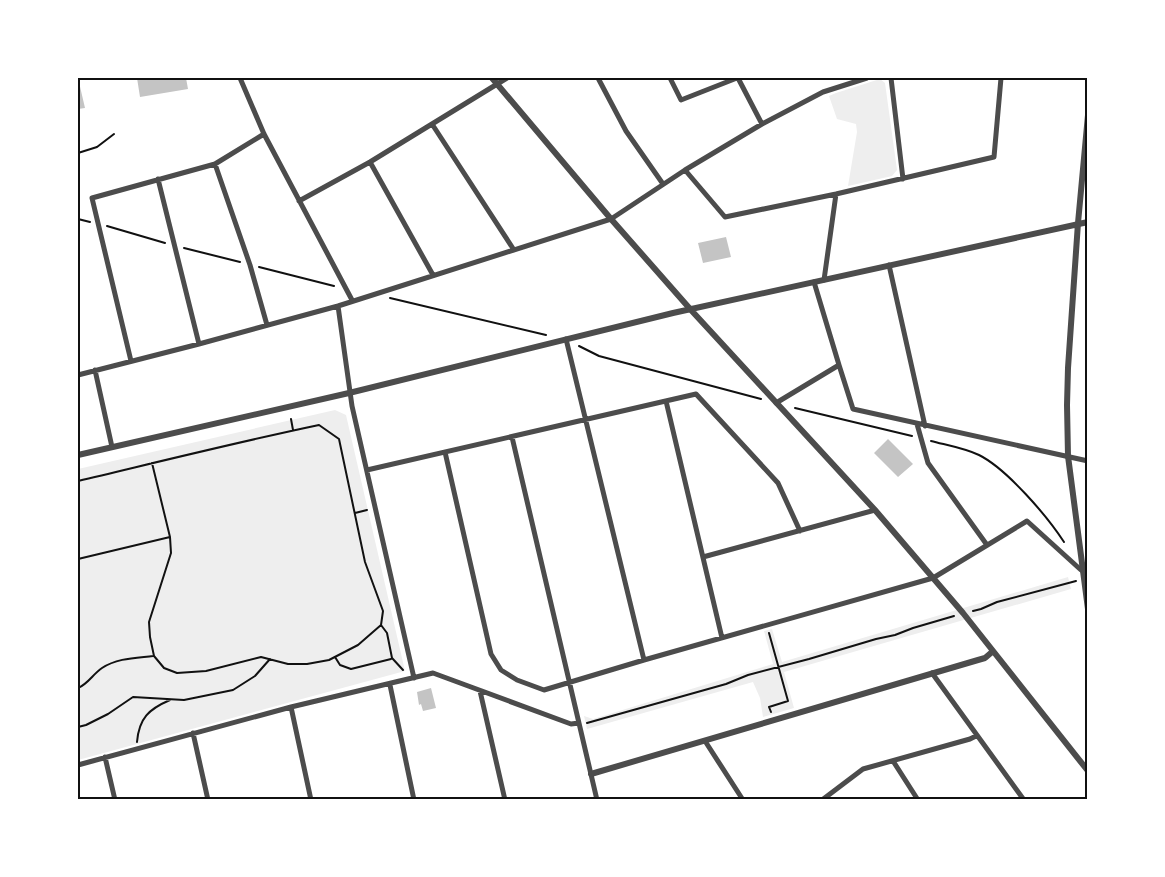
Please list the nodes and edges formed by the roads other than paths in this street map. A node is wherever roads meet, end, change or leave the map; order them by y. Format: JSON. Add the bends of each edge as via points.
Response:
{"nodes":[{"id":1,"x":240,"y":78,"type":"edge"},
{"id":2,"x":492,"y":78,"type":"edge"},
{"id":3,"x":507,"y":78,"type":"edge"},
{"id":4,"x":598,"y":78,"type":"edge"},
{"id":5,"x":670,"y":78,"type":"edge"},
{"id":6,"x":738,"y":78,"type":"edge"},
{"id":7,"x":867,"y":78,"type":"edge"},
{"id":8,"x":892,"y":78,"type":"edge"},
{"id":9,"x":1001,"y":78,"type":"edge"},
{"id":10,"x":498,"y":85,"type":"junction"},
{"id":11,"x":1088,"y":115,"type":"edge"},
{"id":12,"x":432,"y":124,"type":"junction"},
{"id":13,"x":762,"y":124,"type":"junction"},
{"id":14,"x":264,"y":134,"type":"junction"},
{"id":15,"x":1086,"y":138,"type":"edge"},
{"id":16,"x":370,"y":162,"type":"junction"},
{"id":17,"x":215,"y":164,"type":"junction"},
{"id":18,"x":685,"y":170,"type":"junction"},
{"id":19,"x":903,"y":178,"type":"junction"},
{"id":20,"x":158,"y":179,"type":"junction"},
{"id":21,"x":663,"y":184,"type":"junction"},
{"id":22,"x":836,"y":194,"type":"junction"},
{"id":23,"x":299,"y":201,"type":"junction"},
{"id":24,"x":612,"y":219,"type":"junction"},
{"id":25,"x":1088,"y":222,"type":"edge"},
{"id":26,"x":1078,"y":223,"type":"junction"},
{"id":27,"x":514,"y":250,"type":"junction"},
{"id":28,"x":889,"y":265,"type":"junction"},
{"id":29,"x":433,"y":275,"type":"junction"},
{"id":30,"x":824,"y":280,"type":"junction"},
{"id":31,"x":814,"y":282,"type":"junction"},
{"id":32,"x":352,"y":300,"type":"junction"},
{"id":33,"x":338,"y":306,"type":"junction"},
{"id":34,"x":691,"y":310,"type":"junction"},
{"id":35,"x":267,"y":325,"type":"junction"},
{"id":36,"x":566,"y":340,"type":"junction"},
{"id":37,"x":199,"y":344,"type":"junction"},
{"id":38,"x":131,"y":362,"type":"junction"},
{"id":39,"x":838,"y":365,"type":"junction"},
{"id":40,"x":95,"y":370,"type":"junction"},
{"id":41,"x":78,"y":374,"type":"edge"},
{"id":42,"x":349,"y":393,"type":"junction"},
{"id":43,"x":666,"y":401,"type":"junction"},
{"id":44,"x":776,"y":404,"type":"junction"},
{"id":45,"x":586,"y":420,"type":"junction"},
{"id":46,"x":917,"y":424,"type":"junction"},
{"id":47,"x":925,"y":426,"type":"junction"},
{"id":48,"x":512,"y":437,"type":"junction"},
{"id":49,"x":112,"y":447,"type":"junction"},
{"id":50,"x":445,"y":452,"type":"junction"},
{"id":51,"x":78,"y":455,"type":"edge"},
{"id":52,"x":1068,"y":456,"type":"junction"},
{"id":53,"x":1088,"y":461,"type":"edge"},
{"id":54,"x":367,"y":470,"type":"junction"},
{"id":55,"x":875,"y":510,"type":"junction"},
{"id":56,"x":800,"y":530,"type":"junction"},
{"id":57,"x":987,"y":544,"type":"junction"},
{"id":58,"x":703,"y":557,"type":"junction"},
{"id":59,"x":1081,"y":570,"type":"junction"},
{"id":60,"x":934,"y":578,"type":"junction"},
{"id":61,"x":1088,"y":609,"type":"edge"},
{"id":62,"x":722,"y":638,"type":"junction"},
{"id":63,"x":992,"y":652,"type":"junction"},
{"id":64,"x":644,"y":660,"type":"junction"},
{"id":65,"x":932,"y":673,"type":"junction"},
{"id":66,"x":414,"y":678,"type":"junction"},
{"id":67,"x":570,"y":682,"type":"junction"},
{"id":68,"x":390,"y":685,"type":"junction"},
{"id":69,"x":480,"y":691,"type":"junction"},
{"id":70,"x":291,"y":707,"type":"junction"},
{"id":71,"x":579,"y":723,"type":"junction"},
{"id":72,"x":193,"y":733,"type":"junction"},
{"id":73,"x":976,"y":736,"type":"junction"},
{"id":74,"x":705,"y":741,"type":"junction"},
{"id":75,"x":105,"y":757,"type":"junction"},
{"id":76,"x":893,"y":761,"type":"junction"},
{"id":77,"x":78,"y":765,"type":"edge"},
{"id":78,"x":1088,"y":771,"type":"edge"},
{"id":79,"x":591,"y":774,"type":"junction"},
{"id":80,"x":116,"y":800,"type":"edge"},
{"id":81,"x":208,"y":800,"type":"edge"},
{"id":82,"x":311,"y":800,"type":"edge"},
{"id":83,"x":414,"y":800,"type":"edge"},
{"id":84,"x":505,"y":800,"type":"edge"},
{"id":85,"x":597,"y":800,"type":"edge"},
{"id":86,"x":743,"y":800,"type":"edge"},
{"id":87,"x":822,"y":800,"type":"edge"},
{"id":88,"x":918,"y":800,"type":"edge"},
{"id":89,"x":1024,"y":800,"type":"edge"}],
"edges":[{"from":1,"to":14,"type":"street"},
{"from":2,"to":10,"type":"street"},
{"from":3,"to":10,"type":"street"},
{"from":4,"to":21,"type":"street","via":[[626,131]]},
{"from":5,"to":6,"type":"street","via":[[681,100]]},
{"from":6,"to":13,"type":"street"},
{"from":7,"to":13,"type":"street","via":[[823,92]]},
{"from":8,"to":19,"type":"street"},
{"from":9,"to":19,"type":"street","via":[[994,157]]},
{"from":10,"to":12,"type":"street"},
{"from":10,"to":24,"type":"street"},
{"from":11,"to":15,"type":"street"},
{"from":12,"to":16,"type":"street"},
{"from":12,"to":27,"type":"street"},
{"from":13,"to":18,"type":"street"},
{"from":14,"to":17,"type":"street"},
{"from":14,"to":23,"type":"street"},
{"from":15,"to":26,"type":"street"},
{"from":16,"to":23,"type":"street"},
{"from":16,"to":29,"type":"street"},
{"from":17,"to":20,"type":"street"},
{"from":17,"to":35,"type":"street"},
{"from":18,"to":21,"type":"street"},
{"from":18,"to":22,"type":"street","via":[[725,217]]},
{"from":19,"to":22,"type":"street"},
{"from":20,"to":37,"type":"street"},
{"from":20,"to":38,"type":"street","via":[[92,198]]},
{"from":21,"to":24,"type":"street"},
{"from":22,"to":30,"type":"street"},
{"from":23,"to":32,"type":"street"},
{"from":24,"to":27,"type":"street"},
{"from":24,"to":34,"type":"street"},
{"from":25,"to":26,"type":"street"},
{"from":26,"to":28,"type":"street"},
{"from":26,"to":52,"type":"street","via":[[1068,368]]},
{"from":27,"to":29,"type":"street"},
{"from":28,"to":30,"type":"street"},
{"from":28,"to":47,"type":"street"},
{"from":29,"to":32,"type":"street"},
{"from":30,"to":31,"type":"street"},
{"from":31,"to":34,"type":"street"},
{"from":31,"to":39,"type":"street"},
{"from":32,"to":33,"type":"street"},
{"from":33,"to":35,"type":"street"},
{"from":33,"to":42,"type":"street"},
{"from":34,"to":36,"type":"street"},
{"from":34,"to":44,"type":"street"},
{"from":35,"to":37,"type":"street"},
{"from":36,"to":42,"type":"street"},
{"from":36,"to":45,"type":"street"},
{"from":37,"to":38,"type":"street"},
{"from":38,"to":40,"type":"street"},
{"from":39,"to":44,"type":"street"},
{"from":39,"to":46,"type":"street","via":[[853,409]]},
{"from":40,"to":41,"type":"street"},
{"from":40,"to":49,"type":"street"},
{"from":42,"to":49,"type":"street"},
{"from":42,"to":54,"type":"street"},
{"from":43,"to":45,"type":"street"},
{"from":43,"to":56,"type":"street","via":[[696,394],[778,483]]},
{"from":43,"to":58,"type":"street"},
{"from":44,"to":55,"type":"street"},
{"from":45,"to":48,"type":"street"},
{"from":45,"to":64,"type":"street"},
{"from":46,"to":47,"type":"street"},
{"from":46,"to":57,"type":"street","via":[[928,462]]},
{"from":47,"to":52,"type":"street"},
{"from":48,"to":50,"type":"street"},
{"from":48,"to":67,"type":"street"},
{"from":49,"to":51,"type":"street"},
{"from":50,"to":54,"type":"street"},
{"from":50,"to":67,"type":"street","via":[[491,654],[501,670],[544,690]]},
{"from":52,"to":53,"type":"street"},
{"from":52,"to":59,"type":"street"},
{"from":54,"to":66,"type":"street"},
{"from":55,"to":56,"type":"street"},
{"from":55,"to":60,"type":"street"},
{"from":56,"to":58,"type":"street"},
{"from":57,"to":59,"type":"street","via":[[1028,521]]},
{"from":57,"to":60,"type":"street"},
{"from":58,"to":62,"type":"street"},
{"from":59,"to":61,"type":"street"},
{"from":60,"to":62,"type":"street"},
{"from":60,"to":63,"type":"street"},
{"from":62,"to":64,"type":"street"},
{"from":63,"to":65,"type":"street","via":[[985,658]]},
{"from":63,"to":78,"type":"street"},
{"from":64,"to":67,"type":"street"},
{"from":65,"to":73,"type":"street"},
{"from":65,"to":74,"type":"street"},
{"from":66,"to":68,"type":"street"},
{"from":66,"to":69,"type":"street","via":[[433,673]]},
{"from":67,"to":71,"type":"street"},
{"from":68,"to":70,"type":"street"},
{"from":68,"to":83,"type":"street"},
{"from":69,"to":71,"type":"street","via":[[571,724]]},
{"from":69,"to":84,"type":"street"},
{"from":70,"to":72,"type":"street"},
{"from":70,"to":82,"type":"street"},
{"from":71,"to":79,"type":"street"},
{"from":72,"to":75,"type":"street"},
{"from":72,"to":81,"type":"street"},
{"from":73,"to":76,"type":"street"},
{"from":73,"to":89,"type":"street"},
{"from":74,"to":79,"type":"street"},
{"from":74,"to":86,"type":"street"},
{"from":75,"to":77,"type":"street"},
{"from":75,"to":80,"type":"street"},
{"from":76,"to":87,"type":"street","via":[[863,770]]},
{"from":76,"to":88,"type":"street"},
{"from":79,"to":85,"type":"street"}]}
